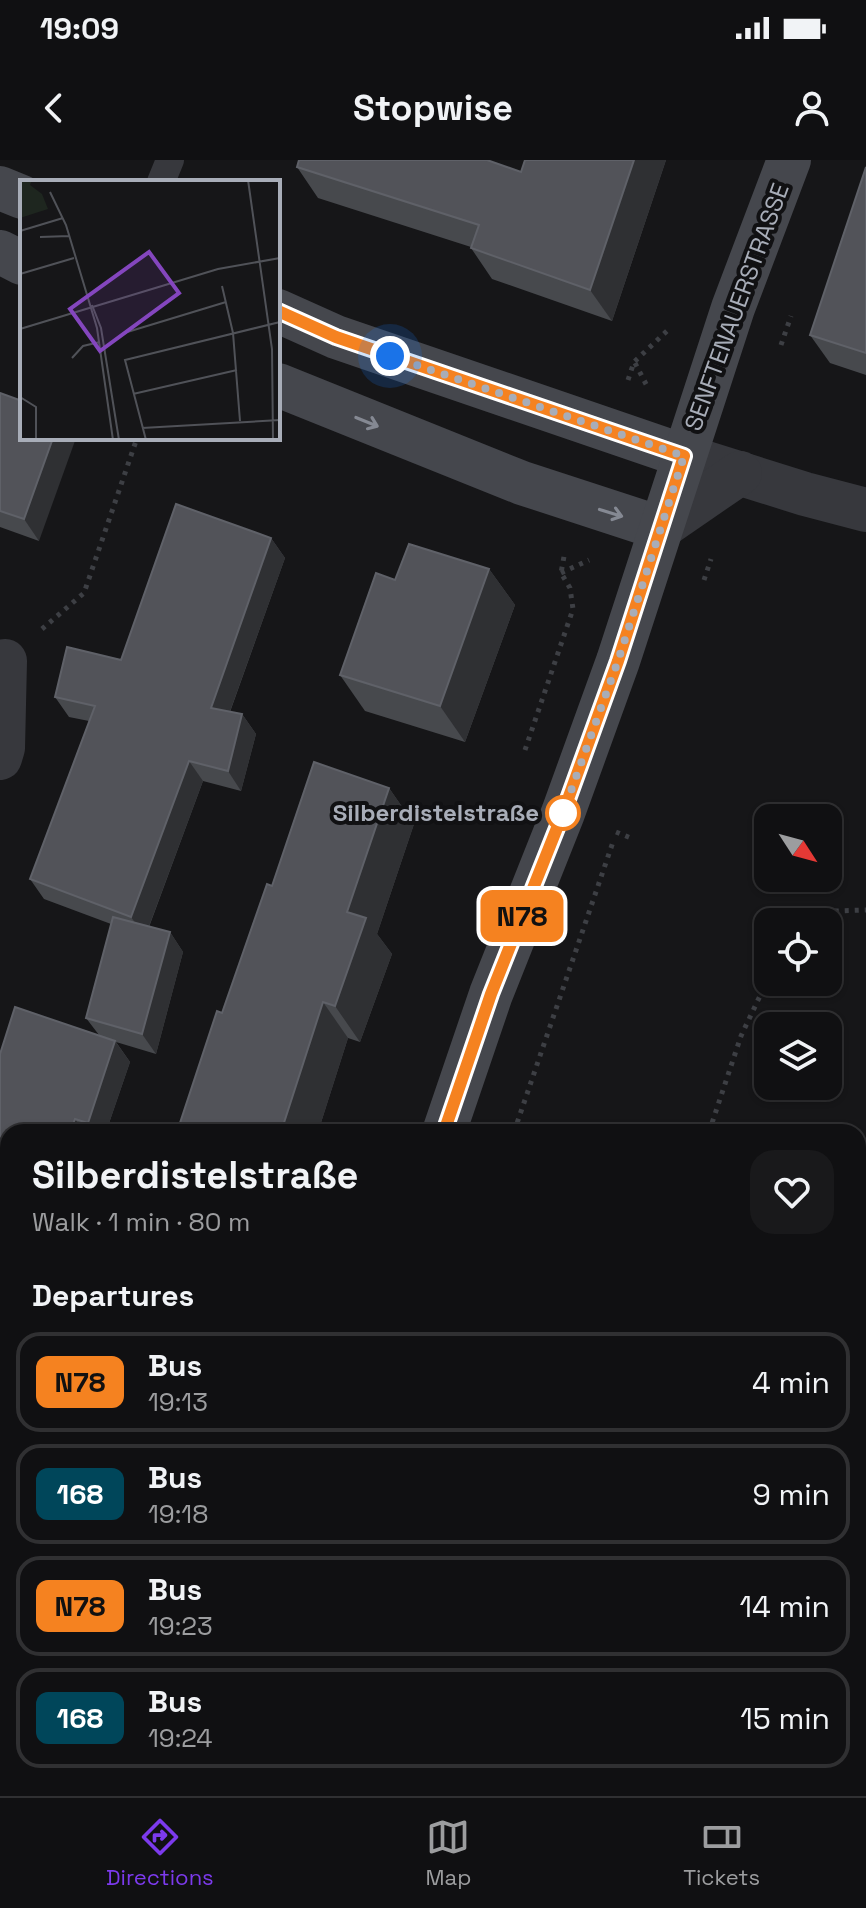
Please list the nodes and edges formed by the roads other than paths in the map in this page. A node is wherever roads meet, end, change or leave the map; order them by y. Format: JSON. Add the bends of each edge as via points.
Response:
{"nodes":[{"id":1,"x":170,"y":160,"type":"edge"},
{"id":2,"x":789,"y":160,"type":"edge"},
{"id":3,"x":162,"y":180,"type":"edge"},
{"id":4,"x":0,"y":188,"type":"edge"},
{"id":5,"x":20,"y":196,"type":"edge"},
{"id":6,"x":0,"y":252,"type":"edge"},
{"id":7,"x":20,"y":262,"type":"edge"},
{"id":8,"x":280,"y":312,"type":"edge"},
{"id":9,"x":280,"y":386,"type":"edge"},
{"id":10,"x":684,"y":456,"type":"junction"},
{"id":11,"x":740,"y":473,"type":"junction"},
{"id":12,"x":866,"y":510,"type":"edge"},
{"id":13,"x":660,"y":528,"type":"junction"},
{"id":14,"x":5,"y":661,"type":"road end"},
{"id":15,"x":0,"y":758,"type":"edge"},
{"id":16,"x":447,"y":1124,"type":"edge"}],
"edges":[{"from":1,"to":3,"type":"lane"},
{"from":2,"to":10,"type":"street","name":"SENFTENAUERSTRASSE"},
{"from":4,"to":5,"type":"street"},
{"from":6,"to":7,"type":"street"},
{"from":8,"to":10,"type":"street","via":[[336,337]]},
{"from":9,"to":13,"type":"street","one_way":true,"via":[[522,483]]},
{"from":10,"to":11,"type":"street"},
{"from":10,"to":13,"type":"street","name":"SENFTENAUERSTRASSE"},
{"from":11,"to":12,"type":"street"},
{"from":11,"to":13,"type":"street"},
{"from":13,"to":16,"type":"street","name":"SENFTENAUERSTRASSE","via":[[618,661]]},
{"from":14,"to":15,"type":"street"}]}
